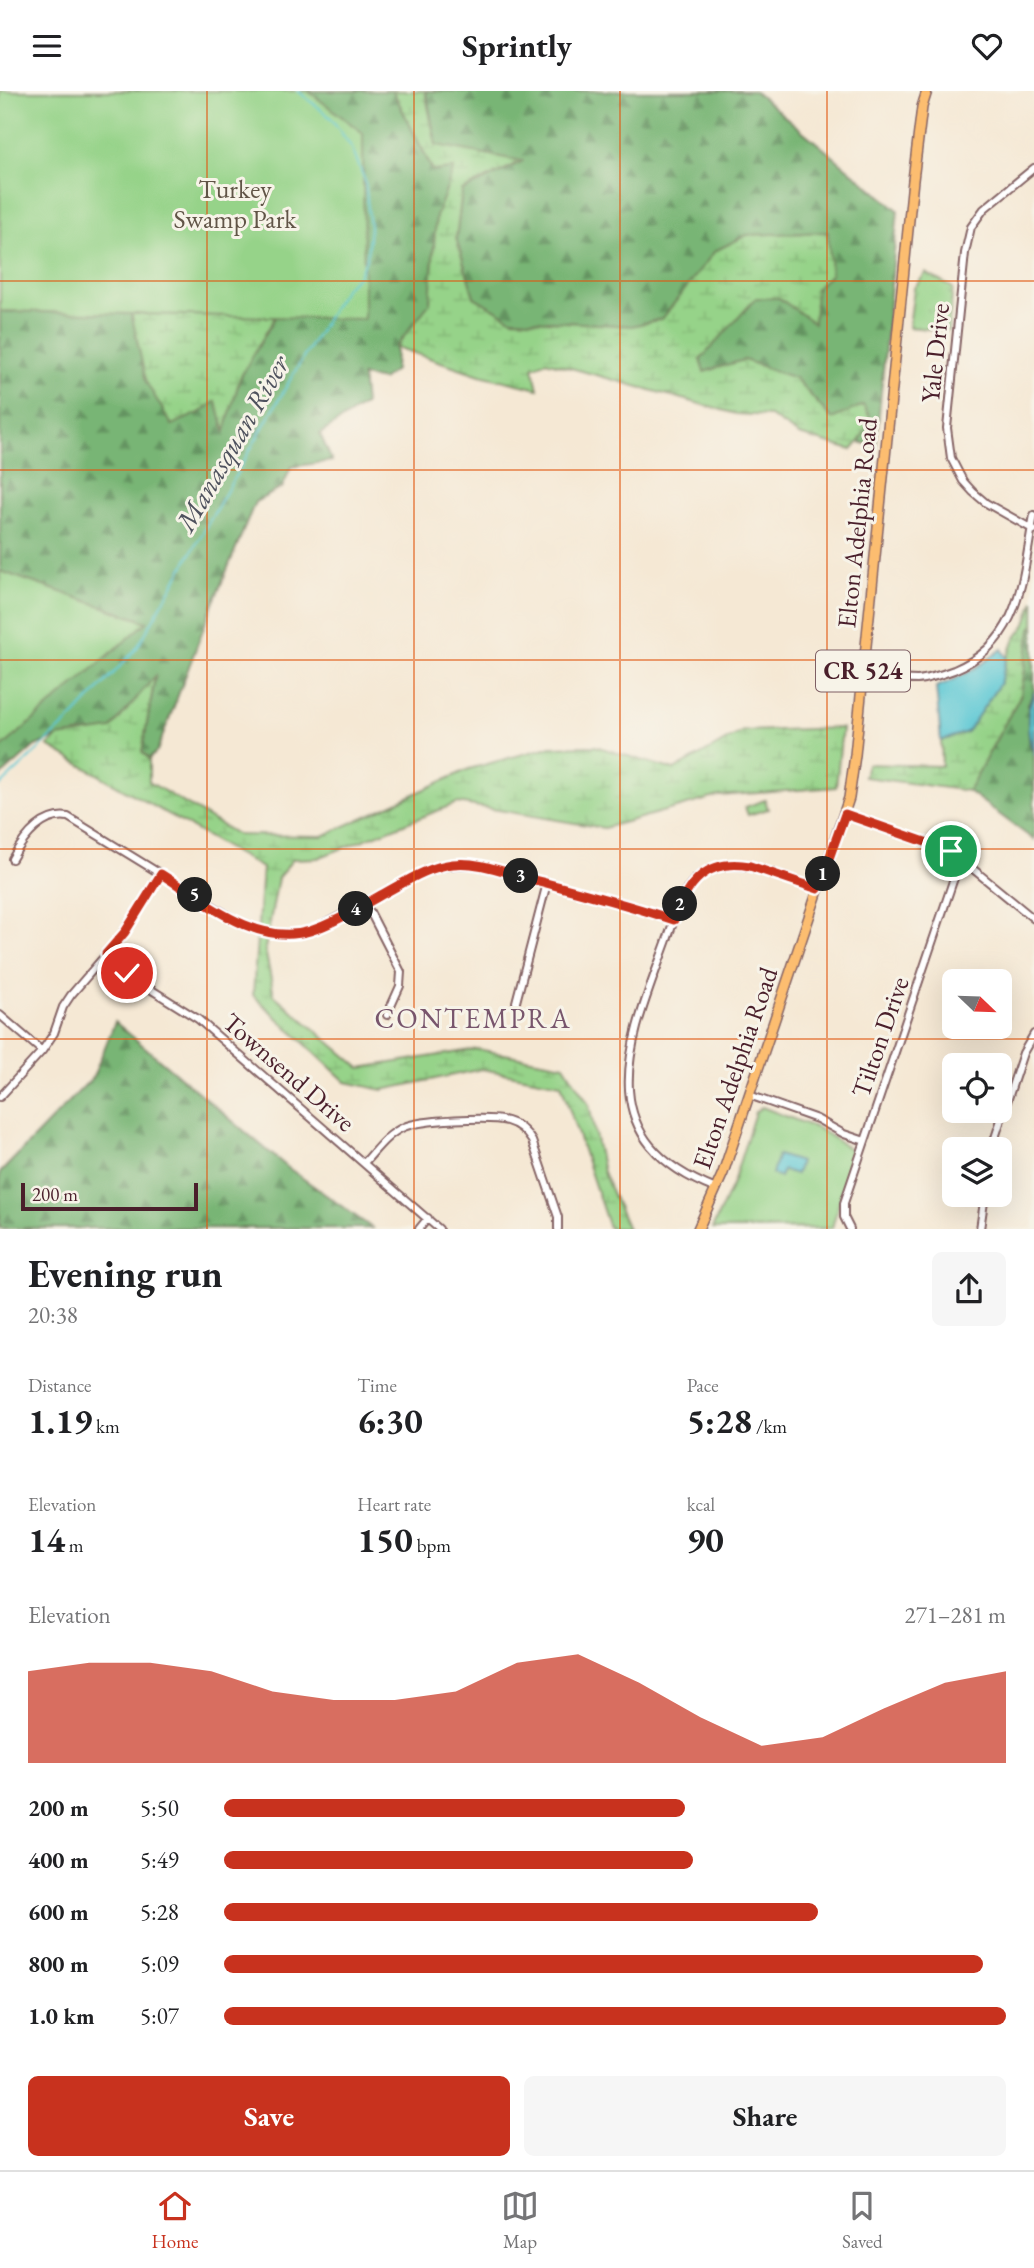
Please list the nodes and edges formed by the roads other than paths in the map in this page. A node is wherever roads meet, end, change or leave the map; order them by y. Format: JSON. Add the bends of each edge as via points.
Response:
{"nodes":[{"id":1,"x":927,"y":91,"type":"edge"},
{"id":2,"x":1034,"y":168,"type":"edge"},
{"id":3,"x":1034,"y":515,"type":"edge"},
{"id":4,"x":1033,"y":529,"type":"edge"},
{"id":5,"x":863,"y":674,"type":"junction"},
{"id":6,"x":845,"y":814,"type":"junction"},
{"id":7,"x":12,"y":859,"type":"dead end"},
{"id":8,"x":962,"y":859,"type":"junction"},
{"id":9,"x":161,"y":874,"type":"junction"},
{"id":10,"x":548,"y":883,"type":"junction"},
{"id":11,"x":818,"y":889,"type":"junction"},
{"id":12,"x":366,"y":904,"type":"junction"},
{"id":13,"x":1034,"y":919,"type":"edge"},
{"id":14,"x":674,"y":920,"type":"junction"},
{"id":15,"x":106,"y":954,"type":"junction"},
{"id":16,"x":516,"y":1002,"type":"dead end"},
{"id":17,"x":387,"y":1015,"type":"dead end"},
{"id":18,"x":0,"y":1016,"type":"edge"},
{"id":19,"x":1034,"y":1034,"type":"edge"},
{"id":20,"x":42,"y":1051,"type":"junction"},
{"id":21,"x":749,"y":1095,"type":"junction"},
{"id":22,"x":0,"y":1097,"type":"edge"},
{"id":23,"x":995,"y":1137,"type":"edge"},
{"id":24,"x":864,"y":1141,"type":"junction"},
{"id":25,"x":364,"y":1163,"type":"junction"},
{"id":26,"x":716,"y":1189,"type":"junction"},
{"id":27,"x":983,"y":1207,"type":"edge"},
{"id":28,"x":428,"y":1219,"type":"junction"},
{"id":29,"x":419,"y":1229,"type":"edge"},
{"id":30,"x":439,"y":1229,"type":"edge"},
{"id":31,"x":558,"y":1229,"type":"edge"},
{"id":32,"x":698,"y":1229,"type":"edge"},
{"id":33,"x":850,"y":1229,"type":"edge"},
{"id":34,"x":980,"y":1229,"type":"edge"}],
"edges":[{"from":1,"to":5,"type":"main road","name":"Elton Adelphia Road","number":"CR 524","via":[[918,138]]},
{"from":2,"to":4,"type":"street","name":"Yale Drive","via":[[984,209],[971,227],[947,428],[951,458],[963,481],[986,503]]},
{"from":3,"to":4,"type":"street"},
{"from":4,"to":5,"type":"street","via":[[1012,617],[989,647],[966,665],[918,680]]},
{"from":5,"to":6,"type":"main road","name":"Elton Adelphia Road","number":"CR 524"},
{"from":6,"to":8,"type":"street","via":[[932,843]]},
{"from":6,"to":11,"type":"main road","name":"Elton Adelphia Road","number":"CR 524"},
{"from":7,"to":9,"type":"street","via":[[44,821],[60,816]]},
{"from":8,"to":13,"type":"street"},
{"from":8,"to":24,"type":"street","name":"Tilton Drive"},
{"from":9,"to":12,"type":"street","via":[[242,924],[266,932],[308,931]]},
{"from":9,"to":15,"type":"street"},
{"from":10,"to":12,"type":"street","via":[[481,866],[452,865],[422,873]]},
{"from":10,"to":14,"type":"street"},
{"from":10,"to":16,"type":"street"},
{"from":11,"to":14,"type":"street","via":[[750,866],[720,866],[689,886]]},
{"from":11,"to":21,"type":"main road","name":"Elton Adelphia Road","number":"CR 524"},
{"from":12,"to":17,"type":"street","via":[[401,972]]},
{"from":14,"to":26,"type":"street","via":[[629,1055],[629,1099],[638,1126],[653,1149],[681,1173]]},
{"from":15,"to":20,"type":"street","via":[[65,1002]]},
{"from":15,"to":25,"type":"street","name":"Townsend Drive","via":[[139,982],[198,1019]]},
{"from":18,"to":20,"type":"street"},
{"from":19,"to":23,"type":"street","via":[[1023,1053]]},
{"from":20,"to":22,"type":"street"},
{"from":21,"to":24,"type":"street"},
{"from":21,"to":26,"type":"main road","name":"Elton Adelphia Road","number":"CR 524"},
{"from":24,"to":33,"type":"street","name":"Tilton Drive","via":[[844,1203]]},
{"from":25,"to":28,"type":"street","name":"Townsend Drive"},
{"from":25,"to":31,"type":"street","via":[[390,1136],[411,1124],[511,1122],[532,1141]]},
{"from":26,"to":32,"type":"main road","name":"Elton Adelphia Road","number":"CR 524"},
{"from":27,"to":34,"type":"street"},
{"from":28,"to":29,"type":"street"},
{"from":28,"to":30,"type":"street","name":"Townsend Drive"}]}
